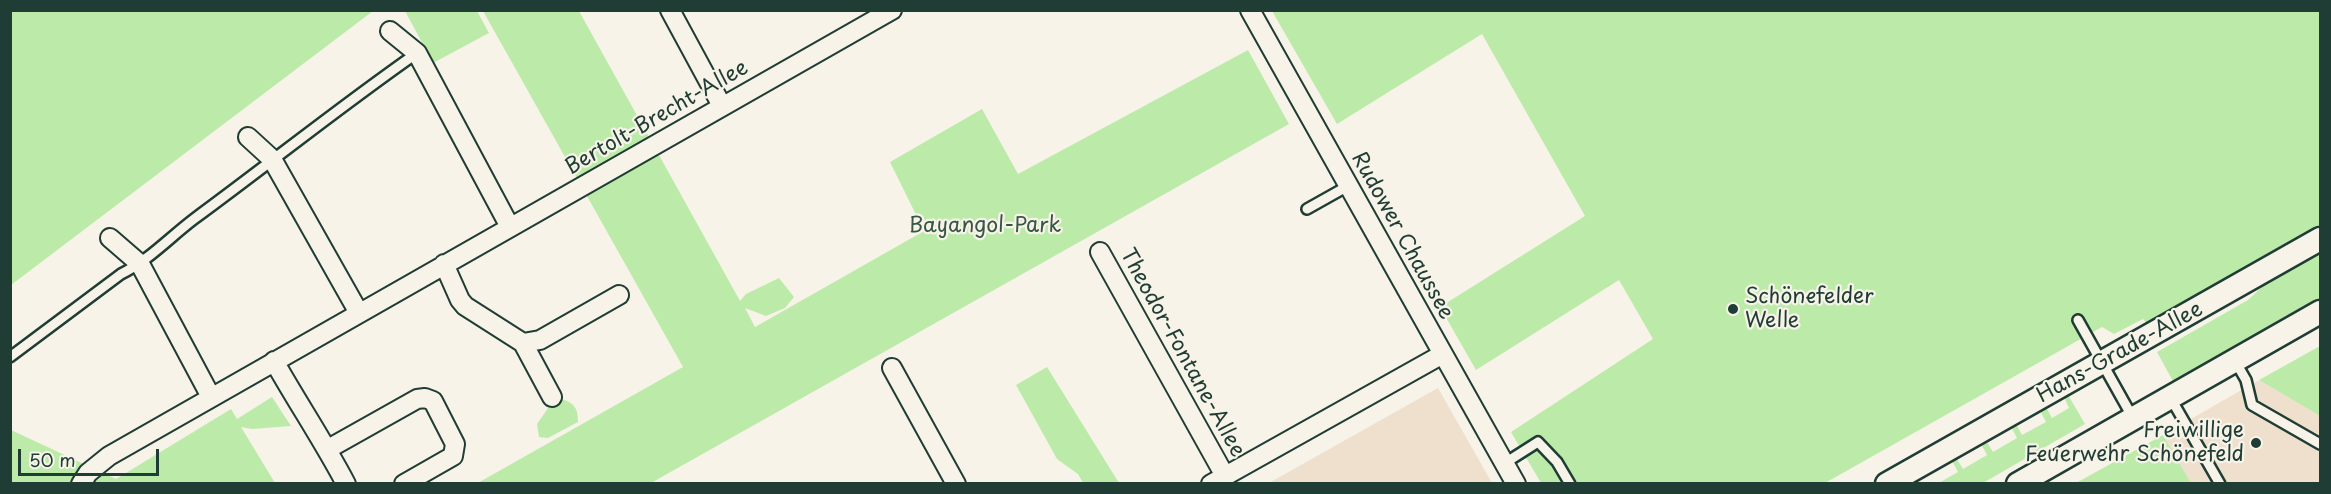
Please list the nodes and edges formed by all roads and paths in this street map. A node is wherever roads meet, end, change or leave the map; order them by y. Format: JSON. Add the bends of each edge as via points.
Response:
{"nodes":[{"id":1,"x":670,"y":10,"type":"edge"},
{"id":2,"x":892,"y":10,"type":"edge"},
{"id":3,"x":1250,"y":10,"type":"edge"},
{"id":4,"x":864,"y":17,"type":"edge"},
{"id":5,"x":390,"y":31,"type":"dead end"},
{"id":6,"x":417,"y":53,"type":"junction"},
{"id":7,"x":722,"y":106,"type":"junction"},
{"id":8,"x":248,"y":137,"type":"dead end"},
{"id":9,"x":272,"y":159,"type":"junction"},
{"id":10,"x":1348,"y":186,"type":"junction"},
{"id":11,"x":1306,"y":209,"type":"dead end"},
{"id":12,"x":510,"y":227,"type":"junction"},
{"id":13,"x":110,"y":238,"type":"dead end"},
{"id":14,"x":2320,"y":239,"type":"edge"},
{"id":15,"x":1100,"y":252,"type":"dead end"},
{"id":16,"x":140,"y":264,"type":"junction"},
{"id":17,"x":444,"y":264,"type":"junction"},
{"id":18,"x":619,"y":295,"type":"dead end"},
{"id":19,"x":2320,"y":312,"type":"edge"},
{"id":20,"x":359,"y":313,"type":"junction"},
{"id":21,"x":2078,"y":320,"type":"dead end"},
{"id":22,"x":523,"y":343,"type":"junction"},
{"id":23,"x":1443,"y":354,"type":"junction"},
{"id":24,"x":10,"y":357,"type":"edge"},
{"id":25,"x":274,"y":361,"type":"junction"},
{"id":26,"x":2235,"y":361,"type":"junction"},
{"id":27,"x":2102,"y":363,"type":"junction"},
{"id":28,"x":892,"y":368,"type":"dead end"},
{"id":29,"x":211,"y":397,"type":"junction"},
{"id":30,"x":552,"y":397,"type":"dead end"},
{"id":31,"x":2170,"y":397,"type":"junction"},
{"id":32,"x":2133,"y":418,"type":"junction"},
{"id":33,"x":2320,"y":444,"type":"edge"},
{"id":34,"x":328,"y":449,"type":"junction"},
{"id":35,"x":1505,"y":463,"type":"junction"},
{"id":36,"x":1227,"y":478,"type":"edge"},
{"id":37,"x":81,"y":483,"type":"edge"},
{"id":38,"x":346,"y":483,"type":"edge"},
{"id":39,"x":404,"y":483,"type":"edge"},
{"id":40,"x":956,"y":483,"type":"edge"},
{"id":41,"x":1516,"y":483,"type":"edge"},
{"id":42,"x":1570,"y":483,"type":"edge"},
{"id":43,"x":1887,"y":483,"type":"edge"},
{"id":44,"x":2018,"y":483,"type":"edge"},
{"id":45,"x":2220,"y":483,"type":"edge"}],
"edges":[{"from":1,"to":7,"type":"street"},
{"from":2,"to":4,"type":"street","name":"Bertolt-Brecht-Allee"},
{"from":3,"to":10,"type":"street","name":"Rudower Chaussee"},
{"from":4,"to":7,"type":"street","name":"Bertolt-Brecht-Allee"},
{"from":5,"to":6,"type":"street"},
{"from":6,"to":9,"type":"lane"},
{"from":6,"to":12,"type":"street"},
{"from":7,"to":12,"type":"street","name":"Bertolt-Brecht-Allee"},
{"from":8,"to":9,"type":"street"},
{"from":9,"to":16,"type":"lane"},
{"from":9,"to":20,"type":"street"},
{"from":10,"to":11,"type":"lane"},
{"from":10,"to":23,"type":"street","name":"Rudower Chaussee"},
{"from":12,"to":17,"type":"street","name":"Bertolt-Brecht-Allee"},
{"from":13,"to":16,"type":"street"},
{"from":14,"to":27,"type":"street","name":"Hans-Grade-Allee"},
{"from":15,"to":36,"type":"street","name":"Theodor-Fontane-Allee"},
{"from":16,"to":24,"type":"lane"},
{"from":16,"to":29,"type":"street"},
{"from":17,"to":20,"type":"street","name":"Bertolt-Brecht-Allee"},
{"from":17,"to":22,"type":"street","via":[[465,306]]},
{"from":18,"to":22,"type":"street","via":[[540,340]]},
{"from":19,"to":26,"type":"street"},
{"from":20,"to":25,"type":"street","name":"Bertolt-Brecht-Allee"},
{"from":21,"to":27,"type":"lane"},
{"from":22,"to":30,"type":"street"},
{"from":23,"to":35,"type":"street","name":"Rudower Chaussee"},
{"from":23,"to":36,"type":"street","name":"Theodor-Fontane-Allee"},
{"from":25,"to":29,"type":"street","name":"Bertolt-Brecht-Allee"},
{"from":25,"to":34,"type":"street"},
{"from":26,"to":31,"type":"street"},
{"from":26,"to":33,"type":"lane","via":[[2246,380],[2252,405]]},
{"from":27,"to":32,"type":"lane"},
{"from":27,"to":43,"type":"street","name":"Hans-Grade-Allee"},
{"from":28,"to":40,"type":"street"},
{"from":29,"to":37,"type":"street","name":"Bertolt-Brecht-Allee","via":[[109,456]]},
{"from":31,"to":32,"type":"street"},
{"from":31,"to":45,"type":"lane"},
{"from":32,"to":44,"type":"street"},
{"from":34,"to":38,"type":"street"},
{"from":34,"to":39,"type":"street","via":[[417,399],[433,401],[455,444],[453,456]]},
{"from":35,"to":41,"type":"street","name":"Rudower Chaussee"},
{"from":35,"to":42,"type":"lane","via":[[1538,442]]}]}
